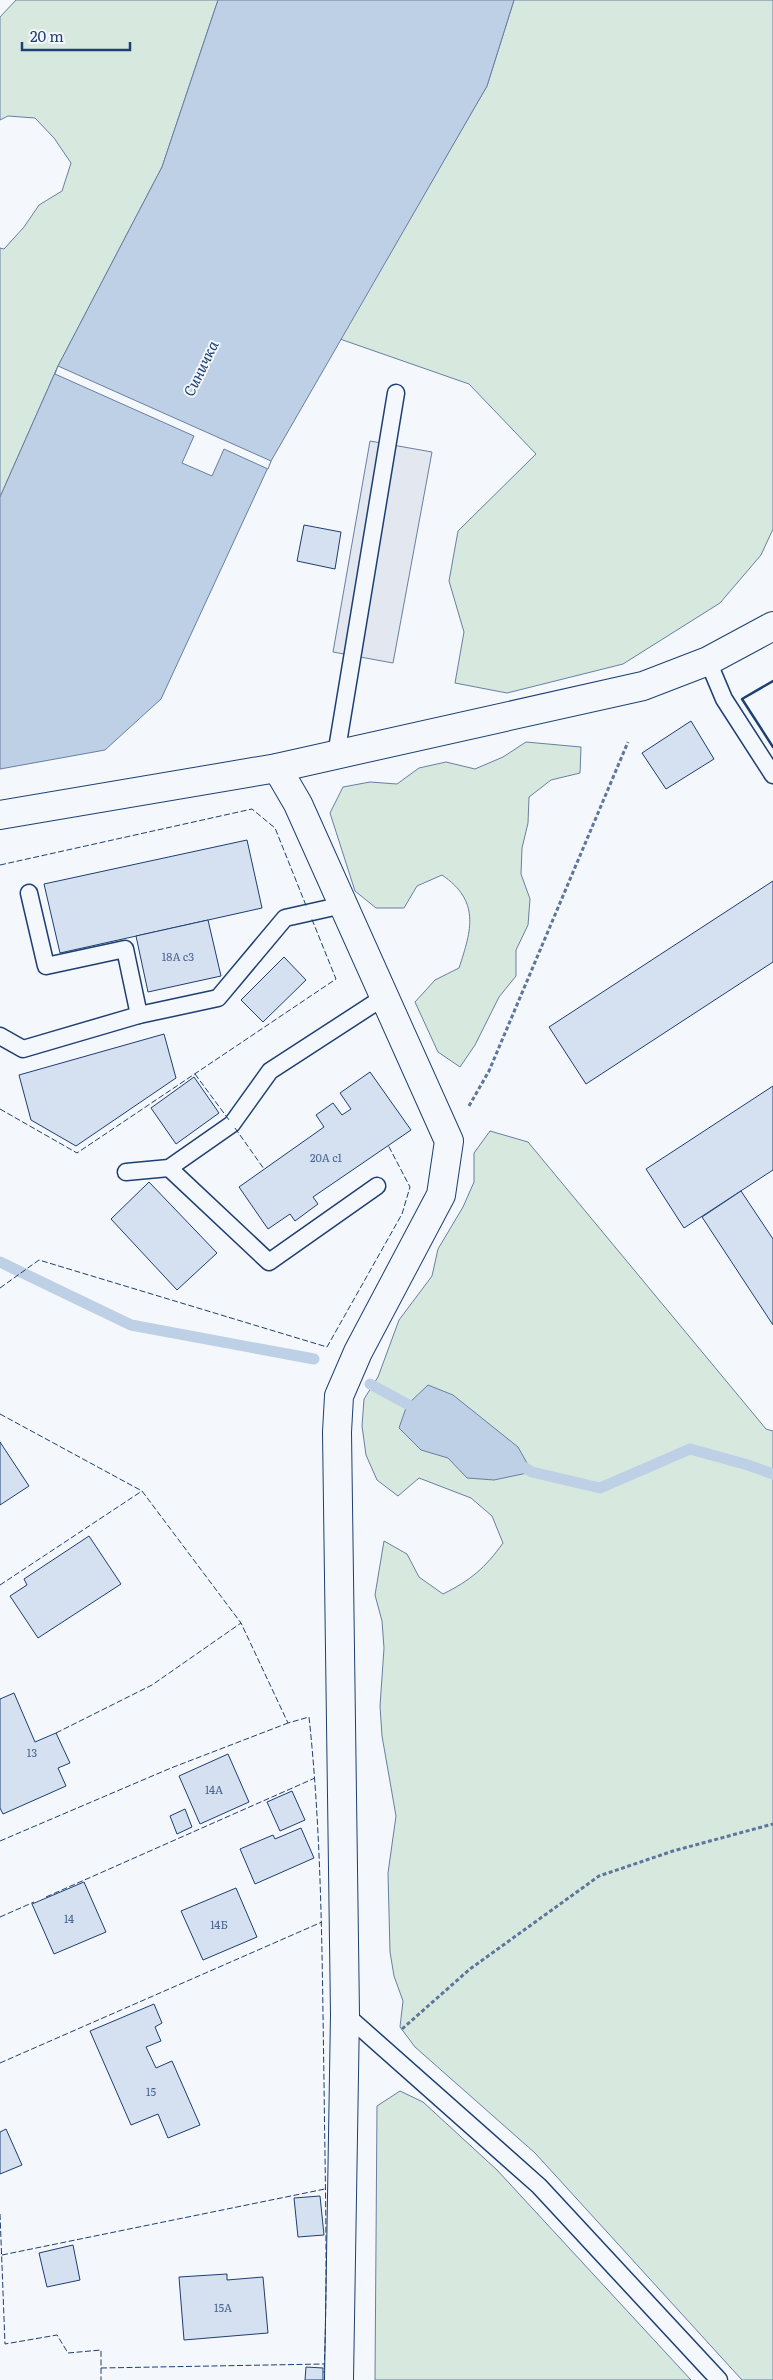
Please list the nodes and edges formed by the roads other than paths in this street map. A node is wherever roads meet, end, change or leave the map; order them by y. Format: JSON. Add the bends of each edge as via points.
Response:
{"nodes":[{"id":1,"x":396,"y":393,"type":"dead end"},
{"id":2,"x":773,"y":626,"type":"edge"},
{"id":3,"x":708,"y":661,"type":"junction"},
{"id":4,"x":336,"y":755,"type":"junction"},
{"id":5,"x":277,"y":768,"type":"junction"},
{"id":6,"x":773,"y":774,"type":"edge"},
{"id":7,"x":0,"y":815,"type":"edge"},
{"id":8,"x":29,"y":893,"type":"dead end"},
{"id":9,"x":343,"y":905,"type":"junction"},
{"id":10,"x":384,"y":997,"type":"junction"},
{"id":11,"x":139,"y":1015,"type":"junction"},
{"id":12,"x":0,"y":1036,"type":"edge"},
{"id":13,"x":169,"y":1168,"type":"junction"},
{"id":14,"x":126,"y":1172,"type":"dead end"},
{"id":15,"x":377,"y":1186,"type":"dead end"},
{"id":16,"x":345,"y":2014,"type":"junction"},
{"id":17,"x":338,"y":2380,"type":"edge"},
{"id":18,"x":719,"y":2380,"type":"edge"}],
"edges":[{"from":1,"to":4,"type":"lane"},
{"from":2,"to":3,"type":"street"},
{"from":3,"to":4,"type":"street","via":[[643,686]]},
{"from":3,"to":6,"type":"lane","via":[[724,699]]},
{"from":4,"to":5,"type":"street"},
{"from":5,"to":7,"type":"street"},
{"from":5,"to":9,"type":"street","via":[[298,804]]},
{"from":8,"to":11,"type":"lane","via":[[46,966],[125,949]]},
{"from":9,"to":10,"type":"street"},
{"from":9,"to":11,"type":"lane","via":[[285,918],[218,998]]},
{"from":10,"to":13,"type":"lane","via":[[270,1071],[232,1124]]},
{"from":10,"to":16,"type":"street","via":[[450,1141],[441,1195],[358,1352],[339,1396]]},
{"from":11,"to":12,"type":"lane","via":[[23,1049]]},
{"from":13,"to":14,"type":"lane"},
{"from":13,"to":15,"type":"lane","via":[[269,1262]]},
{"from":16,"to":17,"type":"street"},
{"from":16,"to":18,"type":"lane","via":[[539,2186]]}]}
